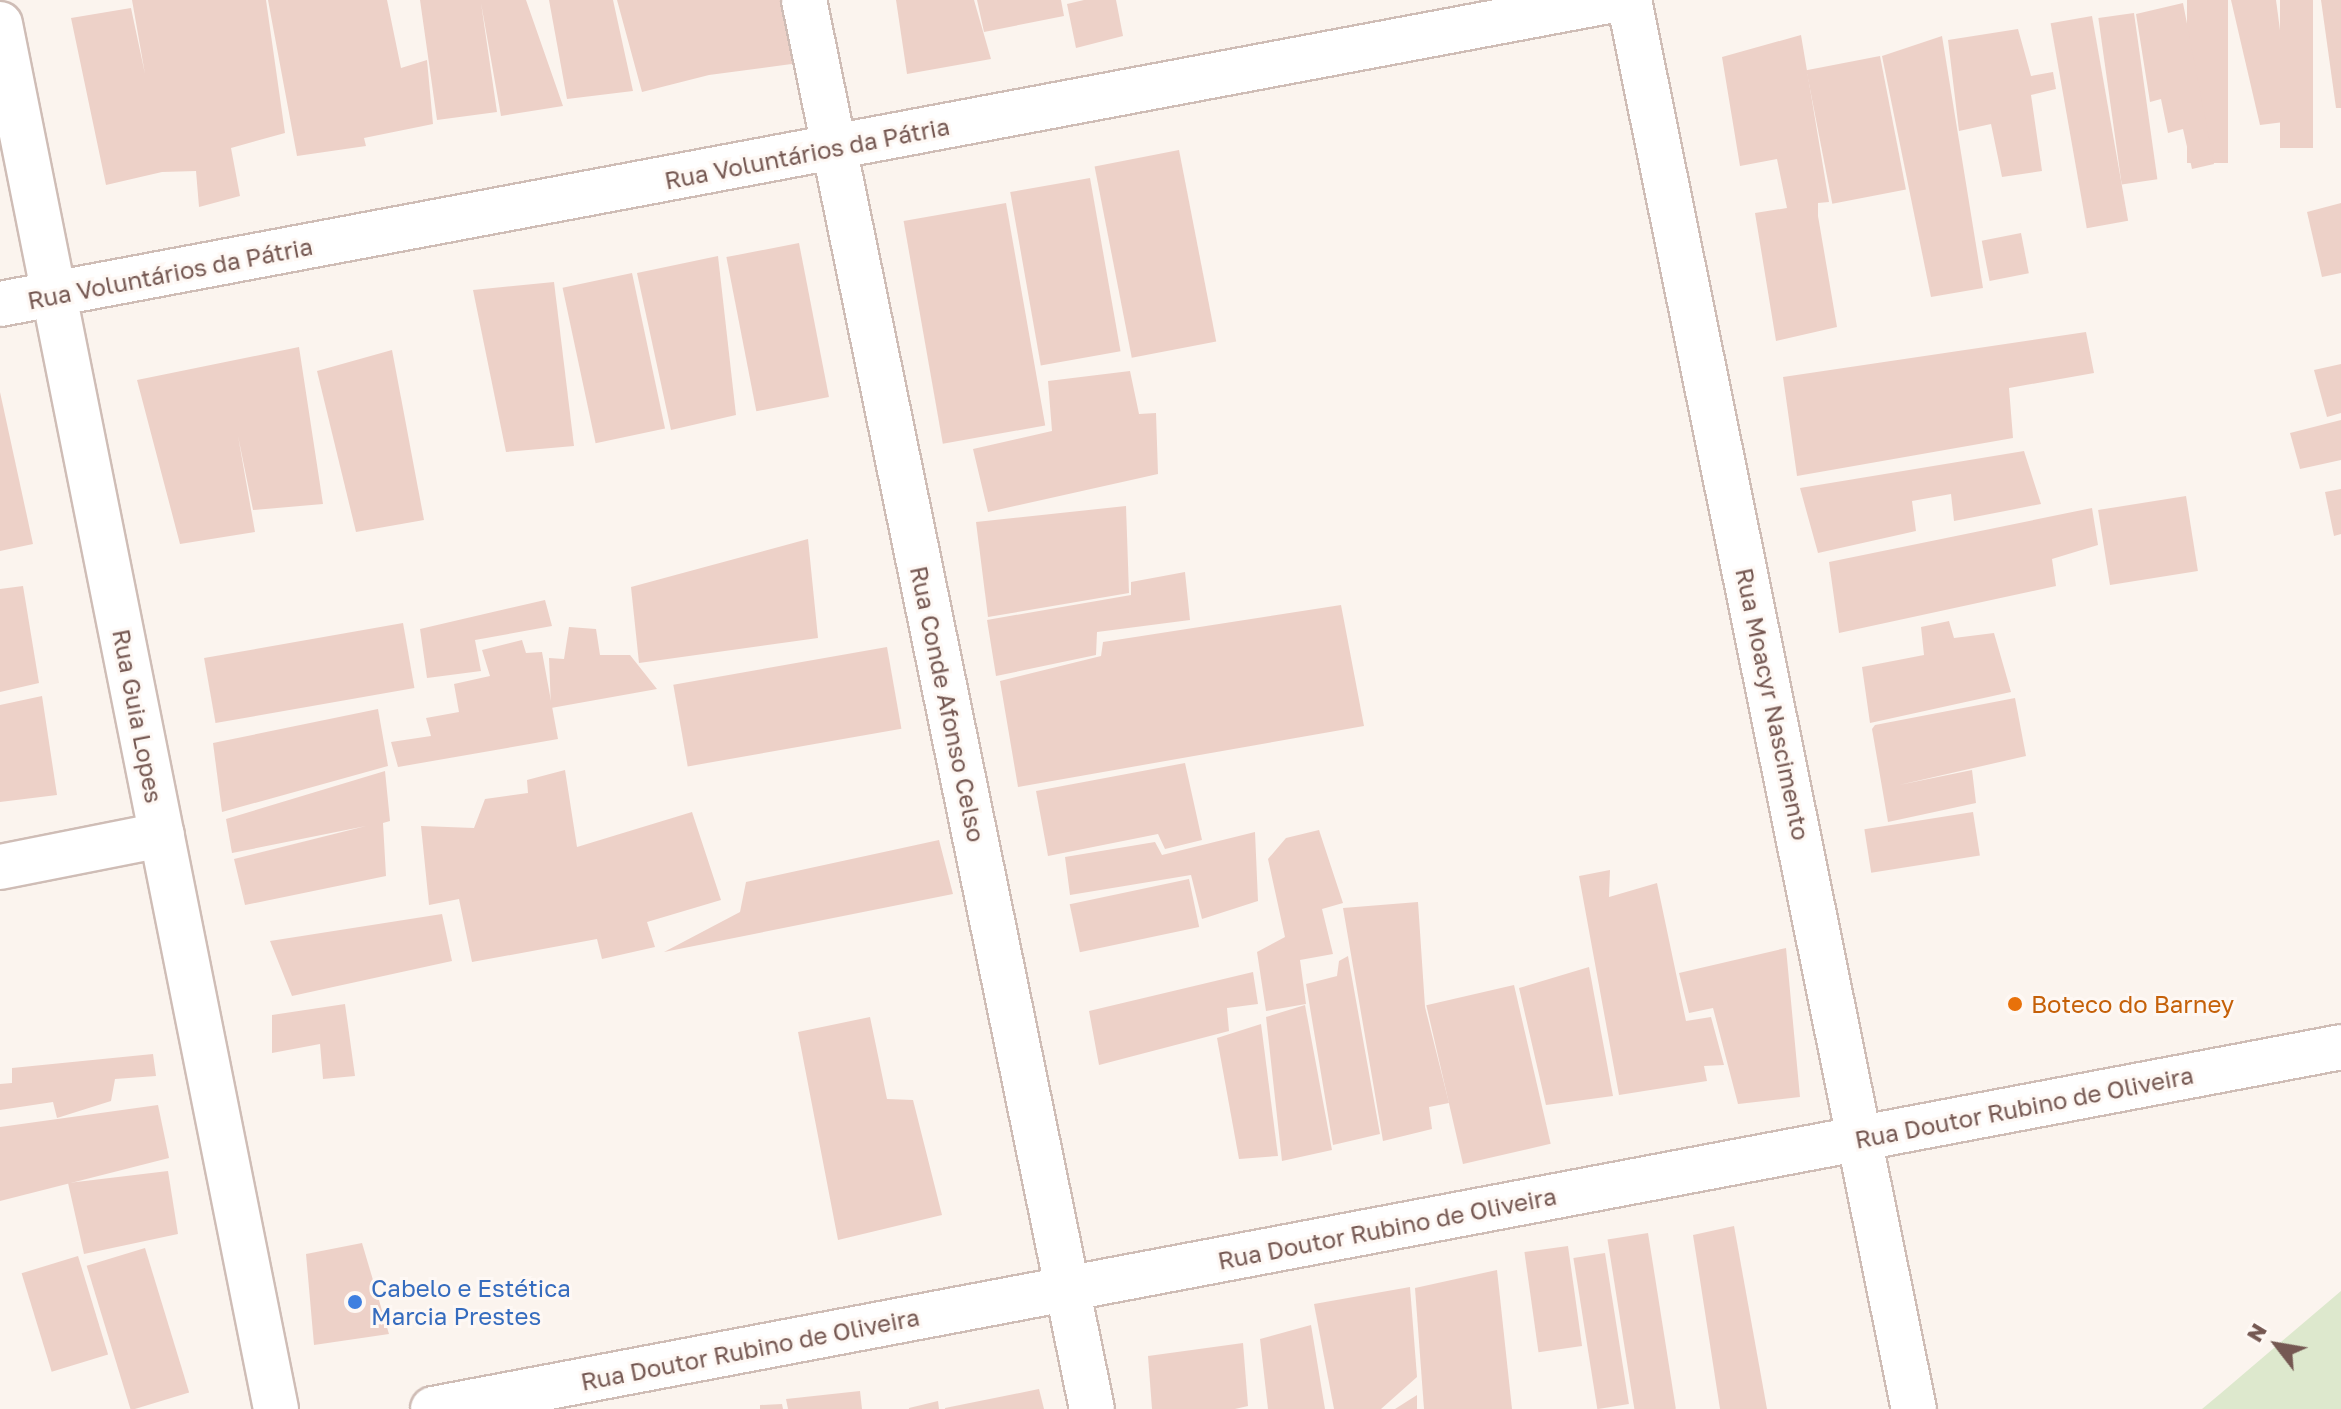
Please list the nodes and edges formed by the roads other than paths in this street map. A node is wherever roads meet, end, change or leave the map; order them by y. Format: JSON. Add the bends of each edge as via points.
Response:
{"nodes":[{"id":1,"x":804,"y":0,"type":"edge"},
{"id":2,"x":1614,"y":0,"type":"edge"},
{"id":3,"x":1629,"y":0,"type":"edge"},
{"id":4,"x":0,"y":24,"type":"edge"},
{"id":5,"x":833,"y":149,"type":"junction"},
{"id":6,"x":54,"y":295,"type":"junction"},
{"id":7,"x":0,"y":304,"type":"edge"},
{"id":8,"x":162,"y":835,"type":"junction"},
{"id":9,"x":0,"y":867,"type":"edge"},
{"id":10,"x":2341,"y":1047,"type":"edge"},
{"id":11,"x":1861,"y":1138,"type":"junction"},
{"id":12,"x":1067,"y":1289,"type":"junction"},
{"id":13,"x":276,"y":1409,"type":"edge"},
{"id":14,"x":433,"y":1409,"type":"edge"},
{"id":15,"x":1092,"y":1409,"type":"edge"},
{"id":16,"x":1914,"y":1409,"type":"edge"}],
"edges":[{"from":1,"to":5,"type":"street","name":"Rua Conde Afonso Celso"},
{"from":2,"to":5,"type":"street","name":"Rua Voluntários da Pátria"},
{"from":3,"to":11,"type":"street","name":"Rua Moacyr Nascimento"},
{"from":4,"to":6,"type":"street","name":"Rua Guia Lopes"},
{"from":5,"to":6,"type":"street","name":"Rua Voluntários da Pátria"},
{"from":5,"to":12,"type":"street","name":"Rua Conde Afonso Celso"},
{"from":6,"to":7,"type":"street","name":"Rua Voluntários da Pátria"},
{"from":6,"to":8,"type":"street","name":"Rua Guia Lopes"},
{"from":8,"to":9,"type":"street"},
{"from":8,"to":13,"type":"street","name":"Rua Guia Lopes"},
{"from":10,"to":11,"type":"street","name":"Rua Doutor Rubino de Oliveira"},
{"from":11,"to":12,"type":"street","name":"Rua Doutor Rubino de Oliveira"},
{"from":11,"to":16,"type":"street","name":"Rua Moacyr Nascimento"},
{"from":12,"to":14,"type":"street","name":"Rua Doutor Rubino de Oliveira"},
{"from":12,"to":15,"type":"street","name":"Rua Conde Afonso Celso"}]}
